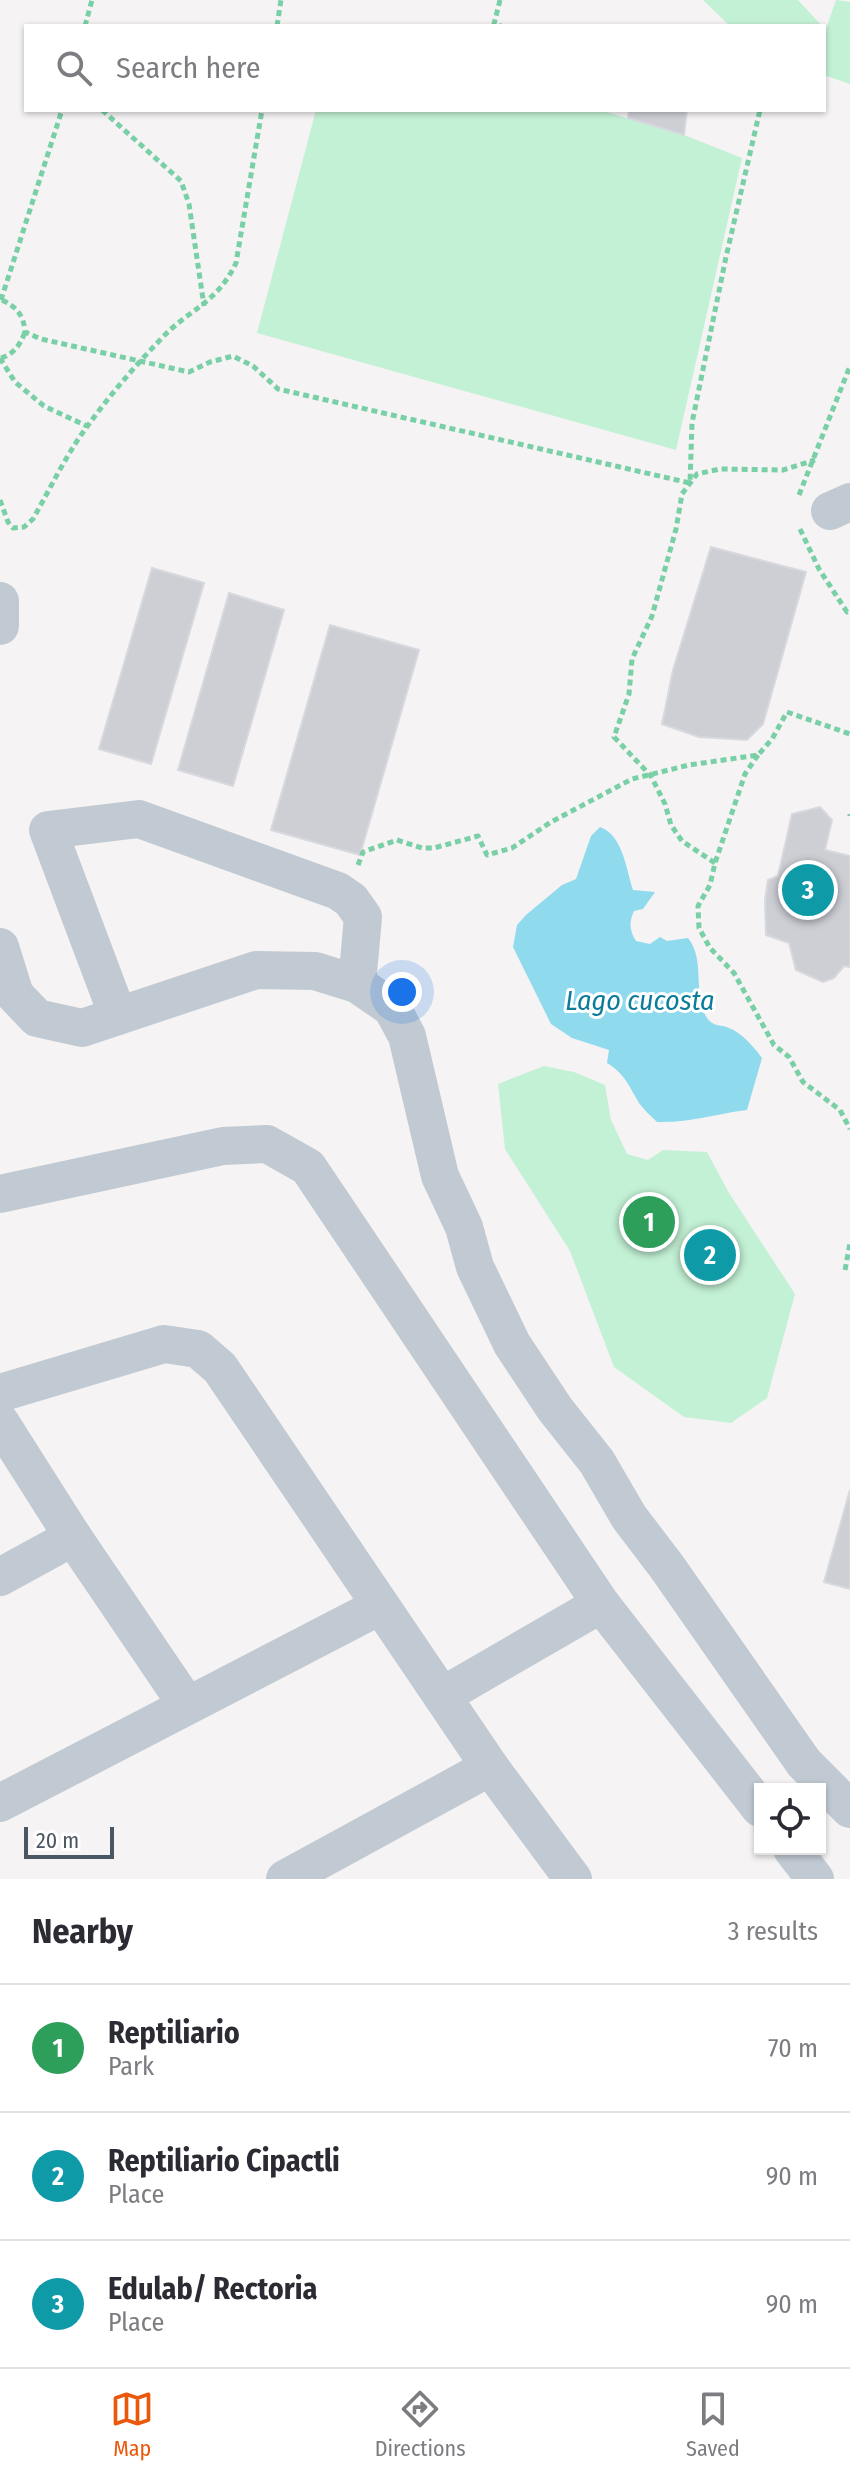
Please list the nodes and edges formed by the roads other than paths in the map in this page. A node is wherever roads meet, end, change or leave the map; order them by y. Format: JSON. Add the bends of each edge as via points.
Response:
{"nodes":[{"id":1,"x":0,"y":601,"type":"edge"},
{"id":2,"x":0,"y":626,"type":"edge"},
{"id":3,"x":0,"y":947,"type":"edge"},
{"id":4,"x":357,"y":984,"type":"junction"},
{"id":5,"x":118,"y":1016,"type":"junction"},
{"id":6,"x":0,"y":1194,"type":"edge"},
{"id":7,"x":0,"y":1393,"type":"edge"},
{"id":8,"x":0,"y":1422,"type":"edge"},
{"id":9,"x":73,"y":1537,"type":"junction"},
{"id":10,"x":0,"y":1577,"type":"edge"},
{"id":11,"x":601,"y":1604,"type":"junction"},
{"id":12,"x":380,"y":1606,"type":"junction"},
{"id":13,"x":442,"y":1696,"type":"junction"},
{"id":14,"x":187,"y":1705,"type":"junction"},
{"id":15,"x":490,"y":1767,"type":"junction"},
{"id":16,"x":754,"y":1800,"type":"edge"},
{"id":17,"x":0,"y":1803,"type":"edge"},
{"id":18,"x":850,"y":1809,"type":"edge"},
{"id":19,"x":797,"y":1855,"type":"edge"},
{"id":20,"x":293,"y":1877,"type":"edge"},
{"id":21,"x":573,"y":1879,"type":"edge"},
{"id":22,"x":815,"y":1879,"type":"edge"}],
"edges":[{"from":1,"to":2,"type":"street"},
{"from":3,"to":5,"type":"street","via":[[15,995],[37,1018],[82,1028]]},
{"from":4,"to":5,"type":"street","via":[[315,971],[256,970]]},
{"from":4,"to":5,"type":"street","via":[[363,917],[338,891],[139,819],[48,830]]},
{"from":4,"to":18,"type":"street","via":[[392,1008],[407,1036],[440,1176],[512,1344],[804,1763]]},
{"from":6,"to":11,"type":"street","via":[[223,1146],[267,1144],[308,1167]]},
{"from":7,"to":12,"type":"street","via":[[164,1344],[198,1349],[220,1368]]},
{"from":8,"to":9,"type":"street"},
{"from":9,"to":10,"type":"street"},
{"from":9,"to":14,"type":"street"},
{"from":11,"to":13,"type":"street"},
{"from":11,"to":16,"type":"street"},
{"from":12,"to":13,"type":"street"},
{"from":12,"to":14,"type":"street"},
{"from":13,"to":15,"type":"street"},
{"from":14,"to":17,"type":"street"},
{"from":15,"to":20,"type":"street"},
{"from":15,"to":21,"type":"street"},
{"from":19,"to":22,"type":"street"}]}
